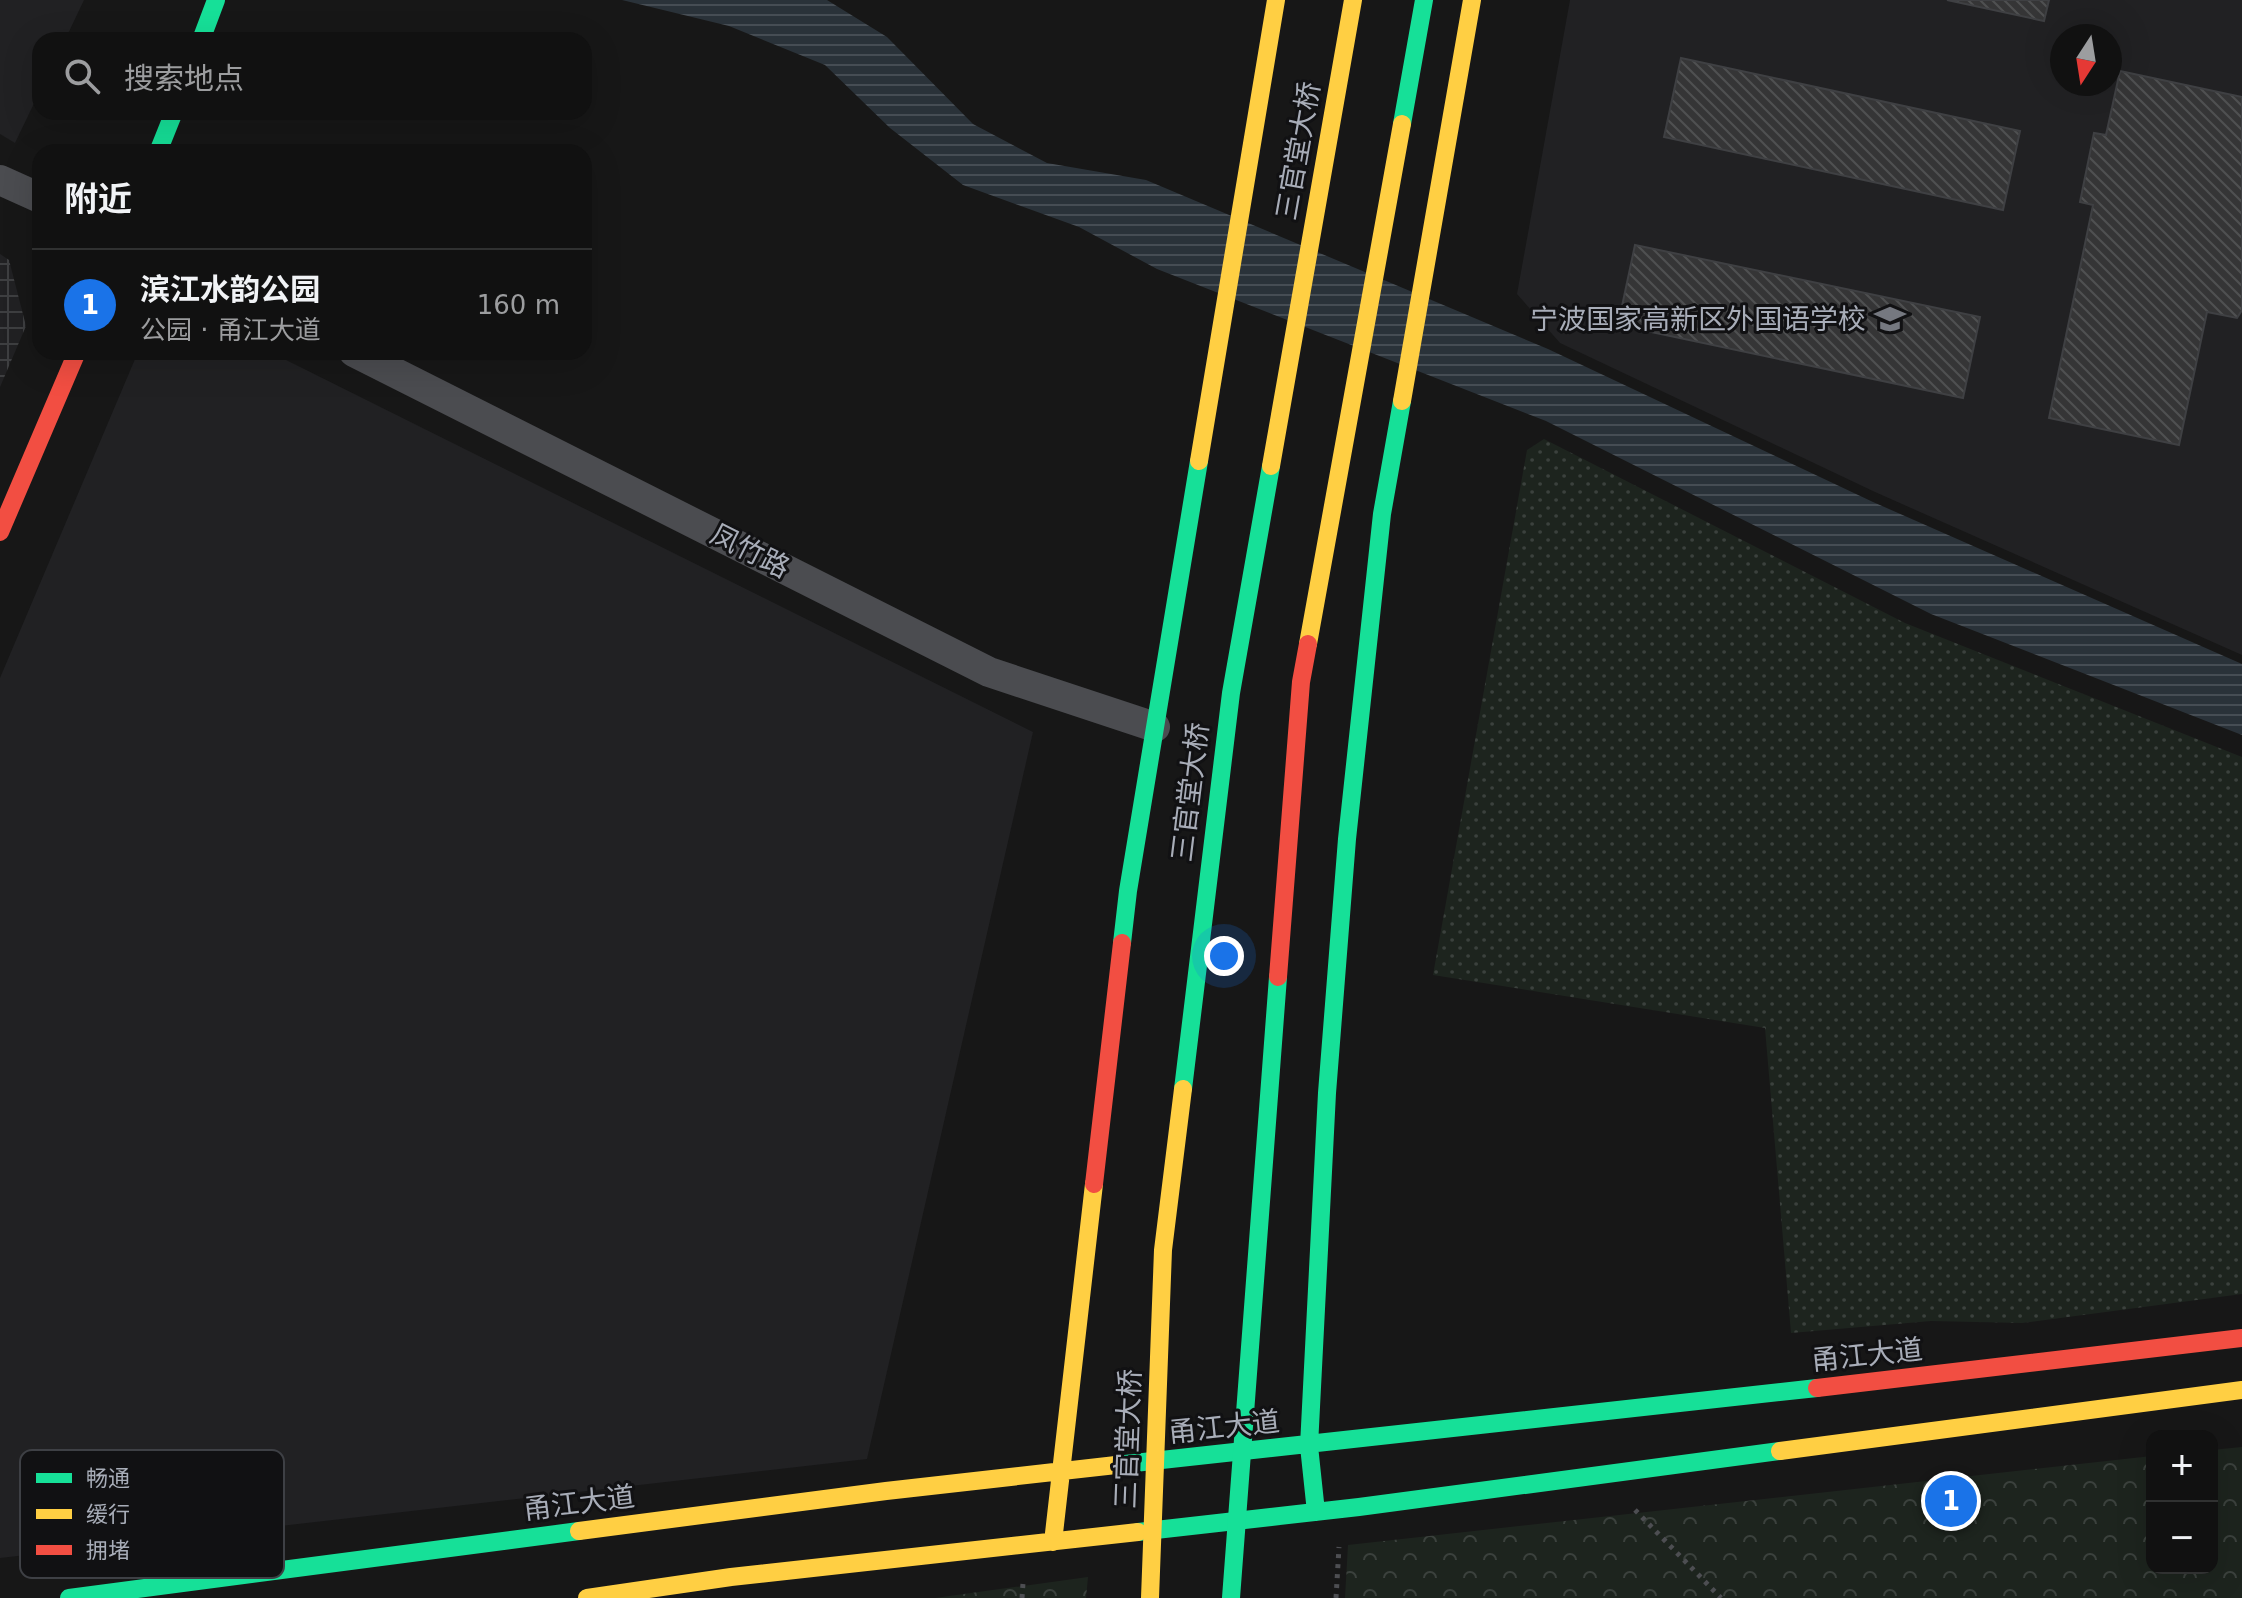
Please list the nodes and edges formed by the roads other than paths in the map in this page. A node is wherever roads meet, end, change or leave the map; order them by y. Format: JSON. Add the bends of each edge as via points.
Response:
{"nodes":[{"id":1,"x":216,"y":0,"type":"edge"},
{"id":2,"x":1276,"y":0,"type":"edge"},
{"id":3,"x":1353,"y":0,"type":"edge"},
{"id":4,"x":1424,"y":0,"type":"edge"},
{"id":5,"x":1472,"y":0,"type":"edge"},
{"id":6,"x":204,"y":32,"type":"edge"},
{"id":7,"x":171,"y":120,"type":"edge"},
{"id":8,"x":161,"y":144,"type":"edge"},
{"id":9,"x":0,"y":180,"type":"edge"},
{"id":10,"x":32,"y":194,"type":"edge"},
{"id":11,"x":74,"y":360,"type":"edge"},
{"id":12,"x":370,"y":360,"type":"edge"},
{"id":13,"x":0,"y":532,"type":"edge"},
{"id":14,"x":1155,"y":727,"type":"junction"},
{"id":15,"x":2242,"y":1338,"type":"edge"},
{"id":16,"x":2242,"y":1390,"type":"edge"},
{"id":17,"x":1309,"y":1446,"type":"junction"},
{"id":18,"x":1060,"y":1472,"type":"junction"},
{"id":19,"x":1316,"y":1512,"type":"junction"},
{"id":20,"x":1053,"y":1542,"type":"junction"},
{"id":21,"x":284,"y":1570,"type":"edge"},
{"id":22,"x":222,"y":1578,"type":"edge"},
{"id":23,"x":69,"y":1598,"type":"edge"},
{"id":24,"x":587,"y":1598,"type":"edge"},
{"id":25,"x":1150,"y":1598,"type":"edge"},
{"id":26,"x":1231,"y":1598,"type":"edge"}],
"edges":[{"from":1,"to":6,"type":"main road"},
{"from":2,"to":14,"type":"main road"},
{"from":3,"to":25,"type":"main road","name":"三官堂大桥","bridge":true,"via":[[1231,693],[1163,1250]]},
{"from":4,"to":26,"type":"main road","bridge":true,"via":[[1301,682]]},
{"from":5,"to":17,"type":"main road","via":[[1382,514],[1328,1077]]},
{"from":7,"to":8,"type":"main road"},
{"from":9,"to":10,"type":"street"},
{"from":11,"to":13,"type":"main road"},
{"from":12,"to":14,"type":"street","name":"凤竹路","via":[[989,672]]},
{"from":14,"to":18,"type":"main road","via":[[1128,891]]},
{"from":15,"to":17,"type":"main road","name":"甬江大道"},
{"from":16,"to":19,"type":"main road"},
{"from":17,"to":18,"type":"main road","name":"甬江大道"},
{"from":17,"to":19,"type":"main road"},
{"from":18,"to":20,"type":"main road"},
{"from":18,"to":21,"type":"main road","name":"甬江大道"},
{"from":19,"to":20,"type":"main road"},
{"from":20,"to":24,"type":"main road"},
{"from":22,"to":23,"type":"main road","name":"甬江大道"}]}
